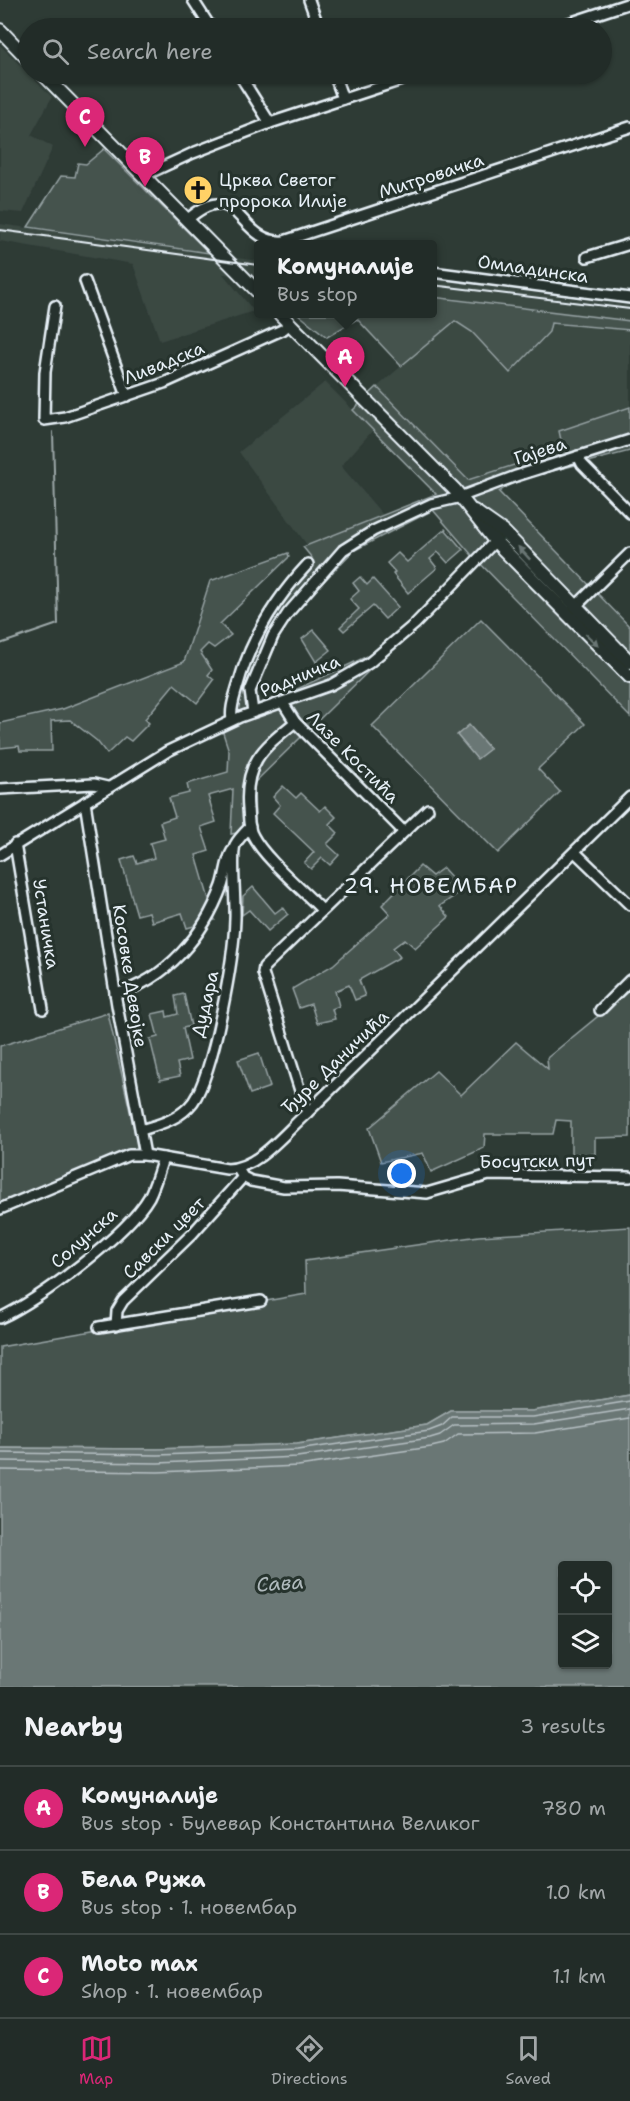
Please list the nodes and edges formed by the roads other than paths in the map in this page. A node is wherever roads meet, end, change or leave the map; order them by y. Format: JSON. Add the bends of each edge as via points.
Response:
{"nodes":[{"id":1,"x":193,"y":0,"type":"edge"},
{"id":2,"x":309,"y":0,"type":"edge"},
{"id":3,"x":630,"y":3,"type":"edge"},
{"id":4,"x":205,"y":18,"type":"edge"},
{"id":5,"x":315,"y":18,"type":"edge"},
{"id":6,"x":584,"y":18,"type":"edge"},
{"id":7,"x":0,"y":30,"type":"edge"},
{"id":8,"x":18,"y":49,"type":"edge"},
{"id":9,"x":53,"y":84,"type":"edge"},
{"id":10,"x":245,"y":84,"type":"edge"},
{"id":11,"x":338,"y":84,"type":"edge"},
{"id":12,"x":389,"y":84,"type":"edge"},
{"id":13,"x":343,"y":99,"type":"junction"},
{"id":14,"x":270,"y":123,"type":"junction"},
{"id":15,"x":630,"y":127,"type":"edge"},
{"id":16,"x":143,"y":176,"type":"junction"},
{"id":17,"x":187,"y":220,"type":"junction"},
{"id":18,"x":268,"y":240,"type":"edge"},
{"id":19,"x":288,"y":240,"type":"edge"},
{"id":20,"x":630,"y":244,"type":"edge"},
{"id":21,"x":588,"y":257,"type":"dead end"},
{"id":22,"x":437,"y":273,"type":"edge"},
{"id":23,"x":85,"y":281,"type":"dead end"},
{"id":24,"x":254,"y":288,"type":"edge"},
{"id":25,"x":630,"y":298,"type":"edge"},
{"id":26,"x":55,"y":306,"type":"dead end"},
{"id":27,"x":284,"y":318,"type":"edge"},
{"id":28,"x":127,"y":396,"type":"junction"},
{"id":29,"x":630,"y":440,"type":"edge"},
{"id":30,"x":578,"y":456,"type":"junction"},
{"id":31,"x":460,"y":496,"type":"junction"},
{"id":32,"x":630,"y":513,"type":"edge"},
{"id":33,"x":499,"y":537,"type":"junction"},
{"id":34,"x":630,"y":553,"type":"edge"},
{"id":35,"x":308,"y":564,"type":"dead end"},
{"id":36,"x":571,"y":611,"type":"junction"},
{"id":37,"x":630,"y":662,"type":"edge"},
{"id":38,"x":630,"y":677,"type":"edge"},
{"id":39,"x":284,"y":703,"type":"junction"},
{"id":40,"x":253,"y":712,"type":"junction"},
{"id":41,"x":232,"y":720,"type":"junction"},
{"id":42,"x":295,"y":722,"type":"junction"},
{"id":43,"x":107,"y":787,"type":"junction"},
{"id":44,"x":0,"y":789,"type":"edge"},
{"id":45,"x":630,"y":797,"type":"edge"},
{"id":46,"x":85,"y":802,"type":"junction"},
{"id":47,"x":428,"y":809,"type":"dead end"},
{"id":48,"x":250,"y":827,"type":"junction"},
{"id":49,"x":403,"y":831,"type":"junction"},
{"id":50,"x":15,"y":844,"type":"junction"},
{"id":51,"x":235,"y":850,"type":"junction"},
{"id":52,"x":576,"y":852,"type":"junction"},
{"id":53,"x":0,"y":855,"type":"edge"},
{"id":54,"x":630,"y":905,"type":"edge"},
{"id":55,"x":322,"y":910,"type":"junction"},
{"id":56,"x":630,"y":980,"type":"edge"},
{"id":57,"x":115,"y":994,"type":"junction"},
{"id":58,"x":43,"y":1009,"type":"dead end"},
{"id":59,"x":600,"y":1010,"type":"dead end"},
{"id":60,"x":307,"y":1113,"type":"junction"},
{"id":61,"x":141,"y":1130,"type":"junction"},
{"id":62,"x":145,"y":1155,"type":"junction"},
{"id":63,"x":163,"y":1158,"type":"junction"},
{"id":64,"x":241,"y":1173,"type":"junction"},
{"id":65,"x":630,"y":1177,"type":"edge"},
{"id":66,"x":0,"y":1209,"type":"edge"},
{"id":67,"x":261,"y":1301,"type":"dead end"},
{"id":68,"x":0,"y":1318,"type":"edge"},
{"id":69,"x":116,"y":1325,"type":"junction"},
{"id":70,"x":99,"y":1327,"type":"dead end"}],
"edges":[{"from":1,"to":4,"type":"street"},
{"from":2,"to":5,"type":"street"},
{"from":3,"to":6,"type":"street"},
{"from":7,"to":8,"type":"main road"},
{"from":9,"to":16,"type":"main road"},
{"from":10,"to":14,"type":"street"},
{"from":11,"to":13,"type":"street"},
{"from":12,"to":13,"type":"street"},
{"from":13,"to":14,"type":"street"},
{"from":14,"to":16,"type":"street"},
{"from":15,"to":19,"type":"street","name":"Митровачка"},
{"from":16,"to":17,"type":"main road"},
{"from":17,"to":18,"type":"street","name":"Митровачка","via":[[203,206],[217,203],[232,209],[258,236]]},
{"from":17,"to":24,"type":"main road"},
{"from":20,"to":21,"type":"street"},
{"from":22,"to":25,"type":"street","name":"Омладинска"},
{"from":23,"to":28,"type":"street"},
{"from":26,"to":28,"type":"street","name":"Ливадска","via":[[45,372],[44,420],[66,417]]},
{"from":27,"to":28,"type":"street","name":"Ливадска","via":[[284,329],[262,340]]},
{"from":27,"to":31,"type":"main road"},
{"from":29,"to":30,"type":"street","name":"Гајева"},
{"from":30,"to":31,"type":"street","name":"Гајева"},
{"from":30,"to":32,"type":"street"},
{"from":31,"to":33,"type":"main road","via":[[478,522]]},
{"from":31,"to":40,"type":"street","name":"Гајева","via":[[407,514],[339,554],[273,636],[250,691]]},
{"from":33,"to":36,"type":"main road"},
{"from":33,"to":39,"type":"street","name":"Радничка","via":[[415,624],[369,663],[331,685]]},
{"from":34,"to":36,"type":"street"},
{"from":35,"to":41,"type":"street","via":[[260,627],[238,683]]},
{"from":36,"to":37,"type":"main road"},
{"from":36,"to":38,"type":"main road","one_way":true},
{"from":39,"to":40,"type":"street","name":"Радничка"},
{"from":39,"to":42,"type":"street","name":"Лазе Костића"},
{"from":40,"to":41,"type":"street","name":"Радничка"},
{"from":41,"to":43,"type":"street","name":"Радничка"},
{"from":42,"to":48,"type":"street","via":[[266,748],[250,770]]},
{"from":42,"to":49,"type":"street","name":"Лазе Костића"},
{"from":43,"to":44,"type":"street","via":[[94,784]]},
{"from":43,"to":46,"type":"street"},
{"from":45,"to":52,"type":"street","name":"Ђуре Даничића"},
{"from":46,"to":50,"type":"street"},
{"from":46,"to":57,"type":"street","name":"Косовке Девојке"},
{"from":47,"to":49,"type":"street"},
{"from":48,"to":51,"type":"street","name":"Дудара"},
{"from":48,"to":55,"type":"street","via":[[262,849]]},
{"from":49,"to":55,"type":"street"},
{"from":50,"to":53,"type":"street"},
{"from":50,"to":58,"type":"street","name":"Устаничка"},
{"from":51,"to":57,"type":"street","name":"Дудара","via":[[230,852],[210,914],[190,944],[148,982]]},
{"from":51,"to":61,"type":"street","name":"Дудара","via":[[232,956],[208,1066],[197,1094],[183,1112]]},
{"from":52,"to":54,"type":"street"},
{"from":52,"to":60,"type":"street","name":"Ђуре Даничића"},
{"from":55,"to":60,"type":"street","via":[[268,960],[263,970]]},
{"from":56,"to":59,"type":"street"},
{"from":57,"to":61,"type":"street","name":"Косовке Девојке"},
{"from":60,"to":64,"type":"street","name":"Ђуре Даничића"},
{"from":61,"to":62,"type":"street","name":"Косовке Девојке"},
{"from":62,"to":63,"type":"street"},
{"from":62,"to":66,"type":"street","via":[[129,1155],[110,1162]]},
{"from":63,"to":64,"type":"street"},
{"from":63,"to":68,"type":"street","name":"Солунска","via":[[153,1189],[138,1212],[52,1287]]},
{"from":64,"to":65,"type":"street","name":"Босутски пут","via":[[284,1187],[338,1186],[427,1193],[489,1175]]},
{"from":64,"to":69,"type":"street","name":"Савски цвет","via":[[192,1234],[123,1301]]},
{"from":67,"to":69,"type":"street"},
{"from":69,"to":70,"type":"street"}]}
